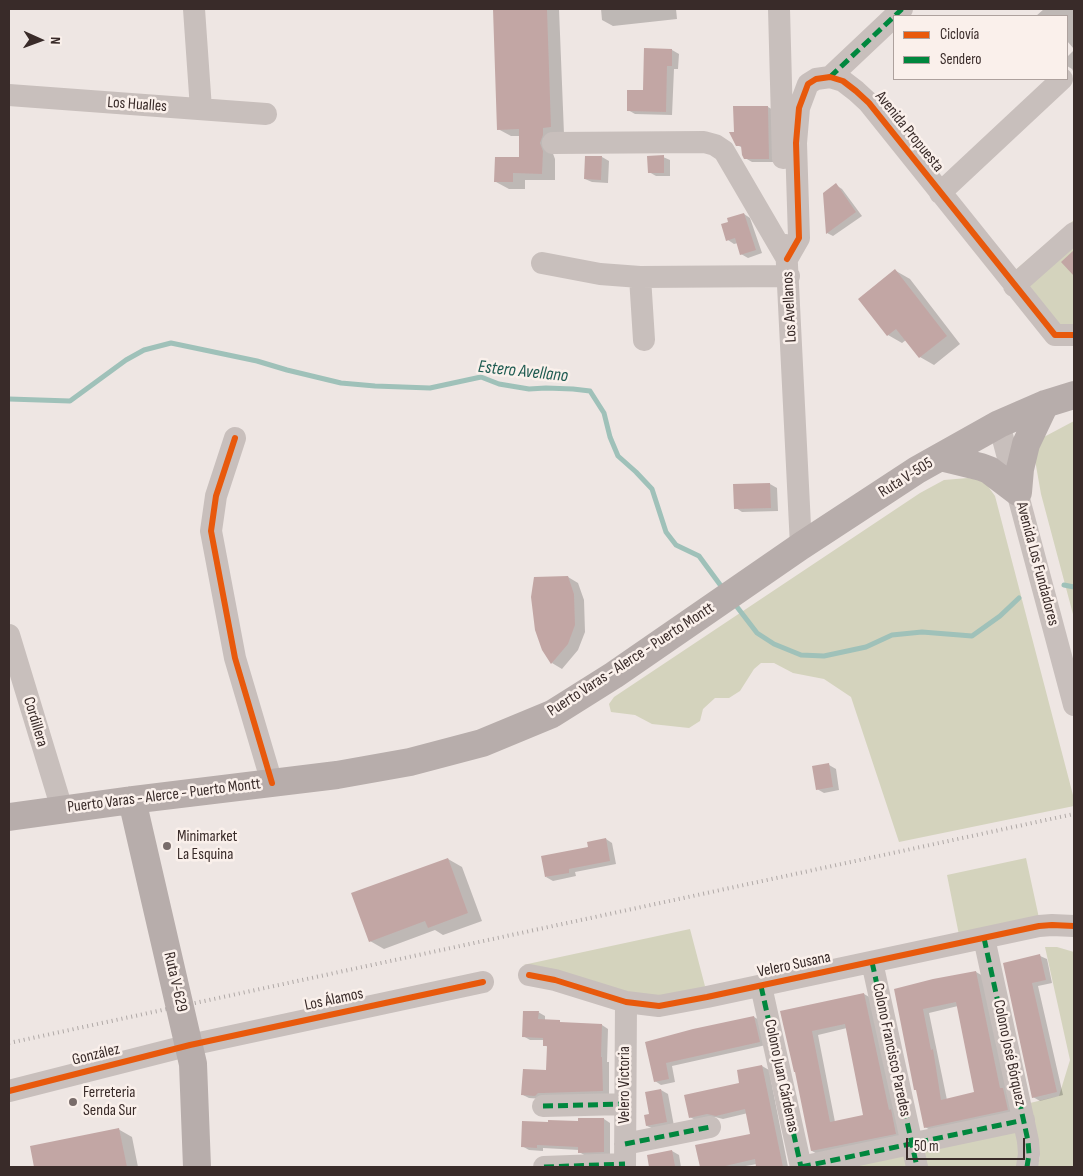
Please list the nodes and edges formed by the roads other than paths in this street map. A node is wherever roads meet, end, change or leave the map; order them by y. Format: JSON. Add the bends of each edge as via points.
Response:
{"nodes":[{"id":1,"x":194,"y":9,"type":"edge"},
{"id":2,"x":779,"y":9,"type":"edge"},
{"id":3,"x":893,"y":18,"type":"edge"},
{"id":4,"x":830,"y":77,"type":"junction"},
{"id":5,"x":1061,"y":80,"type":"edge"},
{"id":6,"x":9,"y":95,"type":"edge"},
{"id":7,"x":202,"y":109,"type":"junction"},
{"id":8,"x":266,"y":114,"type":"dead end"},
{"id":9,"x":553,"y":143,"type":"dead end"},
{"id":10,"x":940,"y":193,"type":"junction"},
{"id":11,"x":1074,"y":233,"type":"edge"},
{"id":12,"x":542,"y":263,"type":"dead end"},
{"id":13,"x":788,"y":267,"type":"junction"},
{"id":14,"x":640,"y":277,"type":"junction"},
{"id":15,"x":1014,"y":286,"type":"junction"},
{"id":16,"x":1074,"y":335,"type":"edge"},
{"id":17,"x":644,"y":340,"type":"dead end"},
{"id":18,"x":1074,"y":395,"type":"edge"},
{"id":19,"x":1045,"y":404,"type":"junction"},
{"id":20,"x":999,"y":424,"type":"junction"},
{"id":21,"x":235,"y":438,"type":"dead end"},
{"id":22,"x":940,"y":457,"type":"junction"},
{"id":23,"x":1018,"y":492,"type":"junction"},
{"id":24,"x":801,"y":546,"type":"junction"},
{"id":25,"x":748,"y":581,"type":"joint"},
{"id":26,"x":9,"y":635,"type":"edge"},
{"id":27,"x":1074,"y":705,"type":"edge"},
{"id":28,"x":272,"y":783,"type":"junction"},
{"id":29,"x":132,"y":800,"type":"junction"},
{"id":30,"x":62,"y":809,"type":"junction"},
{"id":31,"x":9,"y":816,"type":"edge"},
{"id":32,"x":1072,"y":927,"type":"edge"},
{"id":33,"x":984,"y":938,"type":"junction"},
{"id":34,"x":872,"y":962,"type":"junction"},
{"id":35,"x":529,"y":975,"type":"dead end"},
{"id":36,"x":483,"y":982,"type":"dead end"},
{"id":37,"x":761,"y":986,"type":"junction"},
{"id":38,"x":626,"y":1002,"type":"junction"},
{"id":39,"x":190,"y":1045,"type":"junction"},
{"id":40,"x":9,"y":1091,"type":"edge"},
{"id":41,"x":625,"y":1104,"type":"junction"},
{"id":42,"x":543,"y":1106,"type":"dead end"},
{"id":43,"x":1024,"y":1120,"type":"junction"},
{"id":44,"x":710,"y":1127,"type":"dead end"},
{"id":45,"x":912,"y":1143,"type":"junction"},
{"id":46,"x":625,"y":1158,"type":"edge"},
{"id":47,"x":197,"y":1167,"type":"edge"},
{"id":48,"x":544,"y":1167,"type":"edge"},
{"id":49,"x":801,"y":1167,"type":"edge"},
{"id":50,"x":917,"y":1167,"type":"edge"},
{"id":51,"x":1027,"y":1167,"type":"edge"}],
"edges":[{"from":1,"to":7,"type":"street"},
{"from":2,"to":13,"type":"street","name":"Los Avellanos"},
{"from":3,"to":4,"type":"street"},
{"from":4,"to":10,"type":"street","name":"Avenida Propuesta","via":[[843,81],[869,103]]},
{"from":4,"to":13,"type":"street","via":[[808,84],[799,108],[796,143],[799,238]]},
{"from":5,"to":10,"type":"street"},
{"from":6,"to":7,"type":"street","name":"Los Hualles"},
{"from":7,"to":8,"type":"street","name":"Los Hualles"},
{"from":9,"to":13,"type":"street","via":[[704,142],[715,145],[724,151]]},
{"from":10,"to":15,"type":"street","name":"Avenida Propuesta"},
{"from":11,"to":15,"type":"street"},
{"from":12,"to":14,"type":"street","via":[[600,274]]},
{"from":13,"to":14,"type":"street"},
{"from":13,"to":24,"type":"street","name":"Los Avellanos"},
{"from":14,"to":17,"type":"street"},
{"from":15,"to":16,"type":"street","name":"Avenida Propuesta","via":[[1055,335]]},
{"from":18,"to":19,"type":"main road","name":"Ruta V-505"},
{"from":19,"to":20,"type":"main road","name":"Ruta V-505"},
{"from":19,"to":23,"type":"main road","via":[[1025,450]]},
{"from":20,"to":22,"type":"main road","name":"Ruta V-505"},
{"from":20,"to":23,"type":"street","name":"Avenida Los Fundadores"},
{"from":21,"to":28,"type":"street","via":[[217,489],[211,531],[235,658]]},
{"from":22,"to":23,"type":"main road","via":[[989,470]]},
{"from":22,"to":24,"type":"main road","name":"Ruta V-505"},
{"from":23,"to":27,"type":"street","name":"Avenida Los Fundadores"},
{"from":24,"to":25,"type":"main road","name":"Ruta V-505"},
{"from":25,"to":28,"type":"main road","name":"Puerto Varas - Alerce - Puerto Montt","via":[[614,675],[552,714],[482,743],[410,762]]},
{"from":26,"to":30,"type":"street","name":"Cordillera"},
{"from":28,"to":29,"type":"main road","name":"Puerto Varas - Alerce - Puerto Montt"},
{"from":29,"to":30,"type":"main road","name":"Puerto Varas - Alerce - Puerto Montt"},
{"from":29,"to":39,"type":"main road","name":"Ruta V-629"},
{"from":30,"to":31,"type":"main road","name":"Puerto Varas - Alerce - Puerto Montt"},
{"from":32,"to":33,"type":"street","name":"Velero Susana","via":[[1039,926]]},
{"from":33,"to":34,"type":"street","name":"Velero Susana"},
{"from":33,"to":43,"type":"street","name":"Colono José Bórquez"},
{"from":34,"to":37,"type":"street","name":"Velero Susana"},
{"from":34,"to":45,"type":"street","name":"Colono Francisco Paredes"},
{"from":35,"to":38,"type":"street","name":"Velero Susana"},
{"from":36,"to":39,"type":"street","name":"Los Álamos"},
{"from":37,"to":38,"type":"street","name":"Velero Susana","via":[[659,1006]]},
{"from":37,"to":49,"type":"street","name":"Colono Juan Cárdenas"},
{"from":38,"to":41,"type":"street","name":"Velero Victoria"},
{"from":39,"to":40,"type":"street","name":"González"},
{"from":39,"to":47,"type":"main road","name":"Ruta V-629","via":[[195,1080]]},
{"from":41,"to":42,"type":"street"},
{"from":41,"to":46,"type":"street","name":"Velero Victoria"},
{"from":43,"to":45,"type":"street"},
{"from":43,"to":51,"type":"street","name":"Colono José Bórquez","via":[[1029,1154]]},
{"from":44,"to":46,"type":"street"},
{"from":45,"to":49,"type":"street"},
{"from":45,"to":50,"type":"street","name":"Colono Francisco Paredes"},
{"from":46,"to":48,"type":"street"}]}
